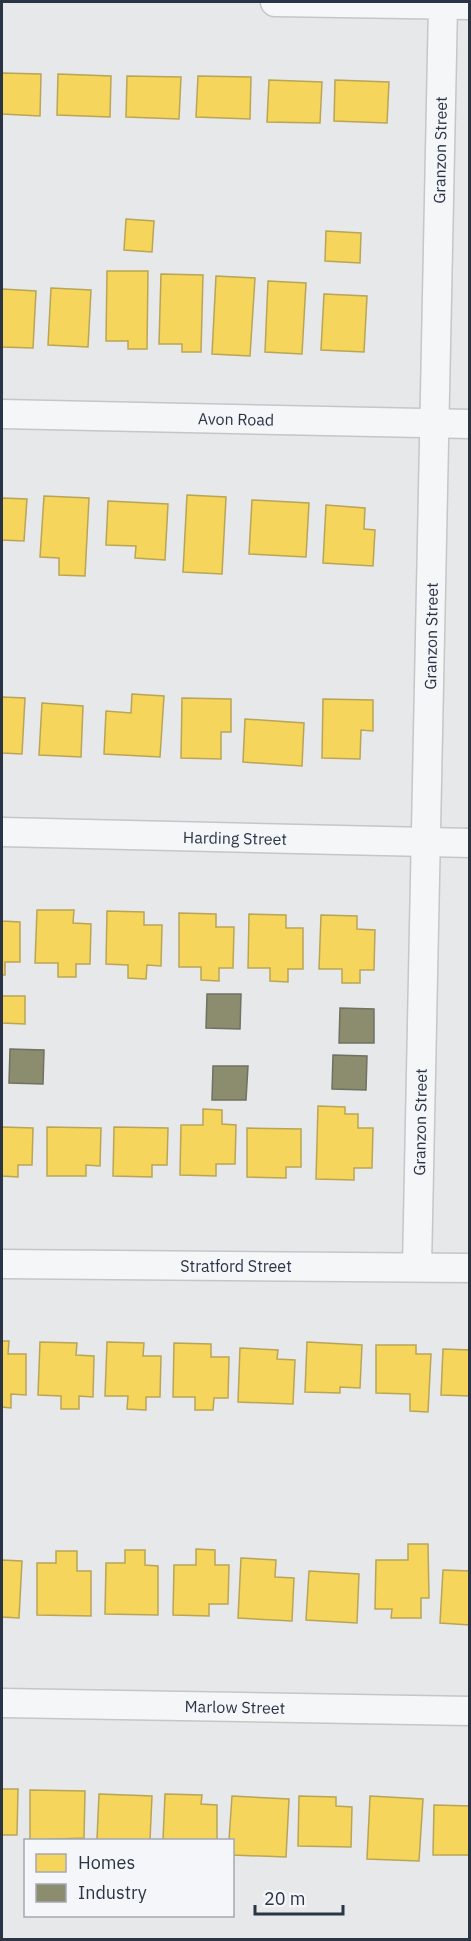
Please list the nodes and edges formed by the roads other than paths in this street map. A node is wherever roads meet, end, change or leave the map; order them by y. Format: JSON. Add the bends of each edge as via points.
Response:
{"nodes":[{"id":1,"x":275,"y":2,"type":"edge"},
{"id":2,"x":456,"y":5,"type":"edge"},
{"id":3,"x":2,"y":414,"type":"edge"},
{"id":4,"x":435,"y":423,"type":"junction"},
{"id":5,"x":470,"y":424,"type":"edge"},
{"id":6,"x":2,"y":832,"type":"edge"},
{"id":7,"x":426,"y":842,"type":"junction"},
{"id":8,"x":470,"y":843,"type":"edge"},
{"id":9,"x":2,"y":1264,"type":"edge"},
{"id":10,"x":417,"y":1267,"type":"junction"},
{"id":11,"x":470,"y":1268,"type":"edge"},
{"id":12,"x":2,"y":1703,"type":"edge"},
{"id":13,"x":470,"y":1711,"type":"edge"}],
"edges":[{"from":1,"to":2,"type":"street"},
{"from":2,"to":4,"type":"street","name":"Granzon Street"},
{"from":3,"to":4,"type":"street","name":"Avon Road"},
{"from":4,"to":5,"type":"street","name":"Avon Road"},
{"from":4,"to":7,"type":"street","name":"Granzon Street"},
{"from":6,"to":7,"type":"street","name":"Harding Street"},
{"from":7,"to":8,"type":"street","name":"Harding Street"},
{"from":7,"to":10,"type":"street","name":"Granzon Street"},
{"from":9,"to":10,"type":"street","name":"Stratford Street"},
{"from":10,"to":11,"type":"street","name":"Stratford Street"},
{"from":12,"to":13,"type":"street","name":"Marlow Street"}]}
